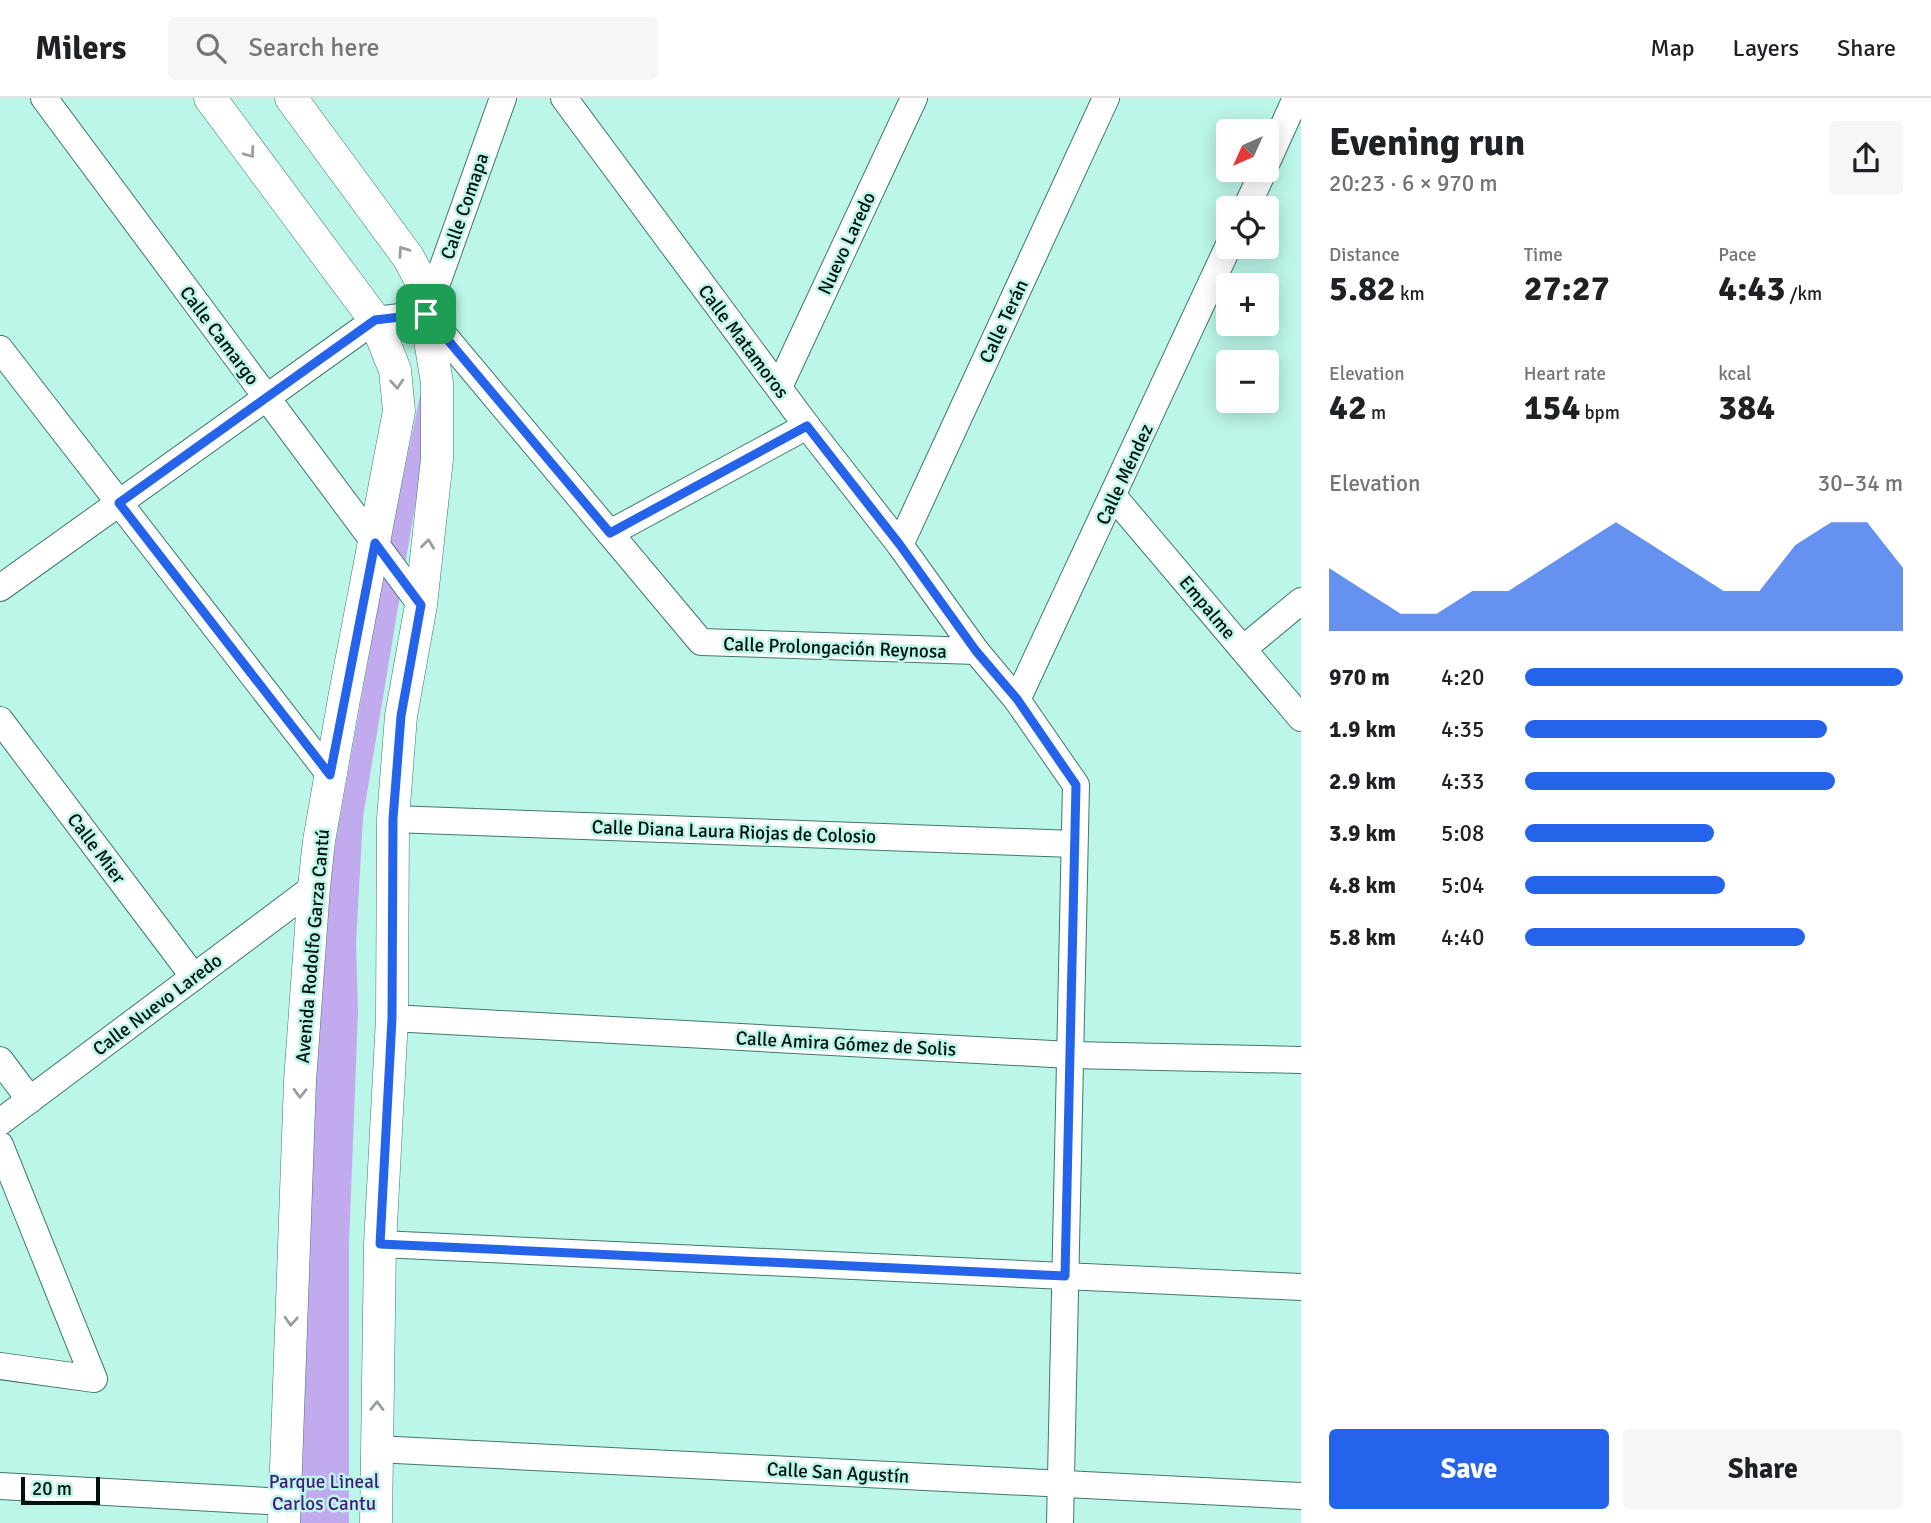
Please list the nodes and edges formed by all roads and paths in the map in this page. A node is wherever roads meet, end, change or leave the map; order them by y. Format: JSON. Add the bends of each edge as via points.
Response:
{"nodes":[{"id":1,"x":44,"y":98,"type":"edge"},
{"id":2,"x":210,"y":98,"type":"edge"},
{"id":3,"x":291,"y":98,"type":"edge"},
{"id":4,"x":503,"y":98,"type":"edge"},
{"id":5,"x":564,"y":98,"type":"edge"},
{"id":6,"x":914,"y":98,"type":"edge"},
{"id":7,"x":1106,"y":98,"type":"edge"},
{"id":8,"x":1297,"y":98,"type":"edge"},
{"id":9,"x":1279,"y":136,"type":"edge"},
{"id":10,"x":1223,"y":259,"type":"edge"},
{"id":11,"x":426,"y":314,"type":"junction"},
{"id":12,"x":375,"y":320,"type":"junction"},
{"id":13,"x":0,"y":349,"type":"edge"},
{"id":14,"x":779,"y":387,"type":"junction"},
{"id":15,"x":266,"y":397,"type":"junction"},
{"id":16,"x":807,"y":426,"type":"junction"},
{"id":17,"x":1114,"y":497,"type":"junction"},
{"id":18,"x":119,"y":503,"type":"junction"},
{"id":19,"x":610,"y":533,"type":"junction"},
{"id":20,"x":375,"y":543,"type":"junction"},
{"id":21,"x":900,"y":545,"type":"junction"},
{"id":22,"x":0,"y":588,"type":"edge"},
{"id":23,"x":1301,"y":601,"type":"edge"},
{"id":24,"x":421,"y":605,"type":"junction"},
{"id":25,"x":1242,"y":649,"type":"junction"},
{"id":26,"x":976,"y":651,"type":"junction"},
{"id":27,"x":1017,"y":699,"type":"junction"},
{"id":28,"x":1301,"y":718,"type":"edge"},
{"id":29,"x":0,"y":720,"type":"edge"},
{"id":30,"x":330,"y":775,"type":"junction"},
{"id":31,"x":393,"y":819,"type":"junction"},
{"id":32,"x":1074,"y":844,"type":"junction"},
{"id":33,"x":314,"y":887,"type":"junction"},
{"id":34,"x":194,"y":977,"type":"junction"},
{"id":35,"x":392,"y":1018,"type":"junction"},
{"id":36,"x":1070,"y":1055,"type":"junction"},
{"id":37,"x":0,"y":1060,"type":"edge"},
{"id":38,"x":1301,"y":1060,"type":"edge"},
{"id":39,"x":30,"y":1100,"type":"junction"},
{"id":40,"x":0,"y":1122,"type":"edge"},
{"id":41,"x":0,"y":1144,"type":"edge"},
{"id":42,"x":380,"y":1244,"type":"junction"},
{"id":43,"x":1065,"y":1276,"type":"junction"},
{"id":44,"x":1301,"y":1287,"type":"edge"},
{"id":45,"x":0,"y":1366,"type":"edge"},
{"id":46,"x":376,"y":1449,"type":"junction"},
{"id":47,"x":1060,"y":1483,"type":"junction"},
{"id":48,"x":0,"y":1486,"type":"edge"},
{"id":49,"x":1301,"y":1496,"type":"edge"},
{"id":50,"x":285,"y":1512,"type":"edge"},
{"id":51,"x":376,"y":1523,"type":"edge"},
{"id":52,"x":1060,"y":1523,"type":"edge"}],
"edges":[{"from":1,"to":15,"type":"street","name":"Calle Camargo"},
{"from":2,"to":12,"type":"main road","name":"Avenida Rodolfo Garza Cantú","one_way":true},
{"from":11,"to":3,"type":"main road","one_way":true,"via":[[420,279],[408,257]]},
{"from":4,"to":11,"type":"street","name":"Calle Comapa"},
{"from":5,"to":14,"type":"street","name":"Calle Matamoros"},
{"from":6,"to":14,"type":"street","name":"Nuevo Laredo"},
{"from":7,"to":21,"type":"street","name":"Calle Terán"},
{"from":8,"to":9,"type":"street"},
{"from":10,"to":17,"type":"street","name":"Calle Méndez"},
{"from":11,"to":12,"type":"street"},
{"from":11,"to":19,"type":"street","name":"Calle Prolongación Reynosa"},
{"from":24,"to":11,"type":"main road","one_way":true,"via":[[438,459],[437,383]]},
{"from":12,"to":15,"type":"street"},
{"from":12,"to":20,"type":"main road","name":"Avenida Rodolfo Garza Cantú","one_way":true,"via":[[396,370],[399,411]]},
{"from":13,"to":18,"type":"street"},
{"from":14,"to":16,"type":"street","name":"Calle Matamoros"},
{"from":15,"to":18,"type":"street"},
{"from":15,"to":20,"type":"street","name":"Calle Camargo"},
{"from":16,"to":19,"type":"street"},
{"from":16,"to":21,"type":"street","name":"Calle Matamoros"},
{"from":17,"to":25,"type":"street","name":"Empalme"},
{"from":17,"to":27,"type":"street","name":"Calle Méndez"},
{"from":18,"to":22,"type":"street"},
{"from":18,"to":30,"type":"street"},
{"from":19,"to":26,"type":"street","name":"Calle Prolongación Reynosa","via":[[701,642]]},
{"from":20,"to":24,"type":"street","name":"Calle Camargo"},
{"from":20,"to":30,"type":"main road","name":"Avenida Rodolfo Garza Cantú"},
{"from":21,"to":26,"type":"street","name":"Calle Matamoros"},
{"from":23,"to":25,"type":"street"},
{"from":24,"to":31,"type":"main road","via":[[401,716]]},
{"from":25,"to":28,"type":"street","name":"Empalme"},
{"from":26,"to":27,"type":"street","name":"Calle Matamoros"},
{"from":27,"to":32,"type":"street","name":"Calle Matamoros","via":[[1076,785]]},
{"from":29,"to":34,"type":"street","name":"Calle Mier"},
{"from":30,"to":33,"type":"main road","name":"Avenida Rodolfo Garza Cantú"},
{"from":31,"to":32,"type":"street","name":"Calle Diana Laura Riojas de Colosio"},
{"from":31,"to":35,"type":"main road"},
{"from":32,"to":36,"type":"street"},
{"from":33,"to":34,"type":"street","name":"Calle Nuevo Laredo"},
{"from":33,"to":50,"type":"main road","name":"Avenida Rodolfo Garza Cantú","one_way":true,"via":[[300,1082]]},
{"from":34,"to":39,"type":"street","name":"Calle Nuevo Laredo"},
{"from":35,"to":36,"type":"street","name":"Calle Amira Gómez de Solis"},
{"from":35,"to":42,"type":"main road"},
{"from":36,"to":38,"type":"street","name":"Calle Amira Gómez de Solis"},
{"from":36,"to":43,"type":"street"},
{"from":37,"to":39,"type":"street"},
{"from":39,"to":40,"type":"street","name":"Calle Nuevo Laredo"},
{"from":41,"to":45,"type":"street","via":[[94,1379]]},
{"from":42,"to":43,"type":"street"},
{"from":46,"to":42,"type":"main road","one_way":true},
{"from":43,"to":44,"type":"street"},
{"from":43,"to":47,"type":"street"},
{"from":46,"to":47,"type":"street","name":"Calle San Agustín"},
{"from":46,"to":51,"type":"main road"},
{"from":47,"to":49,"type":"street","name":"Calle San Agustín"},
{"from":47,"to":52,"type":"street"},
{"from":48,"to":50,"type":"street"}]}
